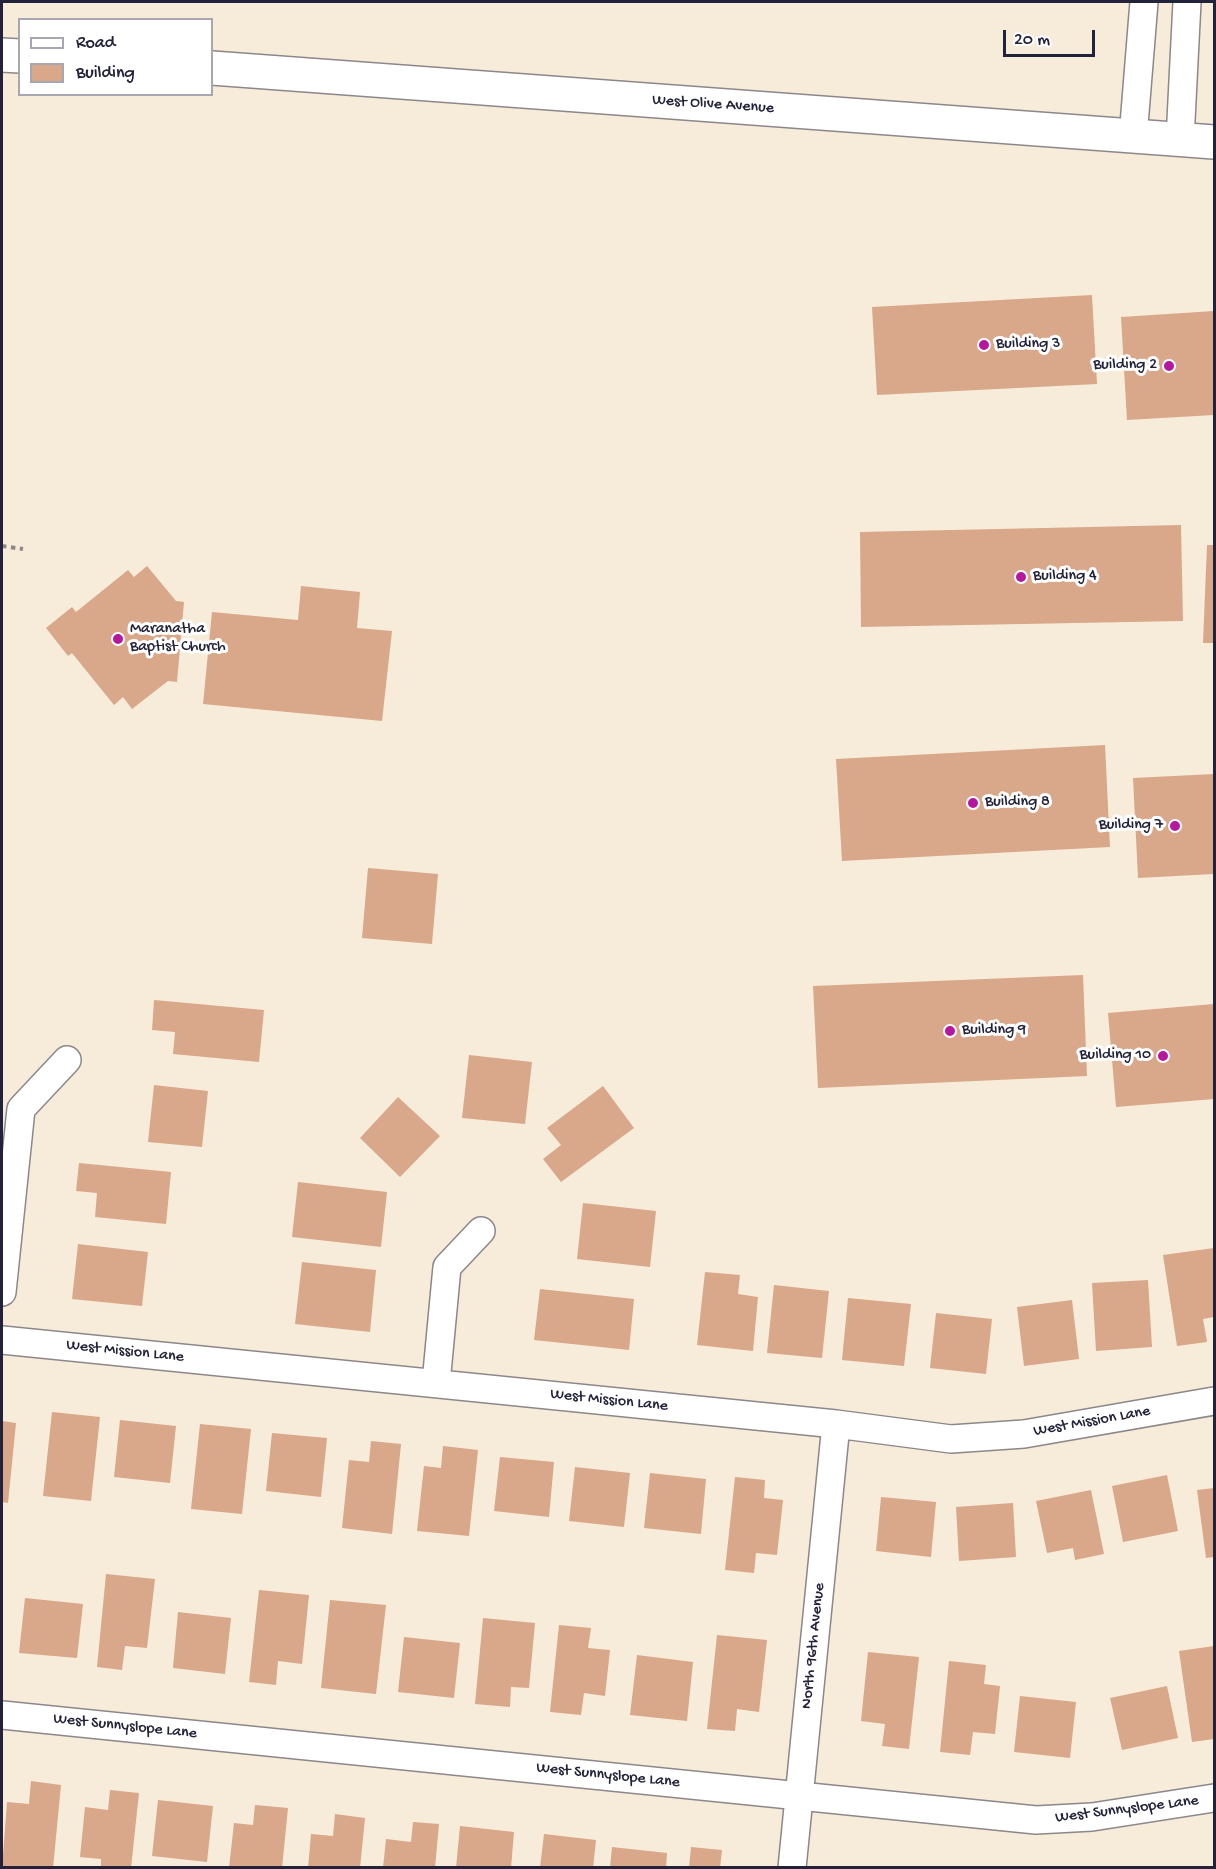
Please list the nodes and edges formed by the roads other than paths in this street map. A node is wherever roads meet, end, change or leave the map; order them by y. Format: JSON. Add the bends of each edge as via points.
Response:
{"nodes":[{"id":1,"x":1144,"y":2,"type":"edge"},
{"id":2,"x":1187,"y":2,"type":"edge"},
{"id":3,"x":2,"y":55,"type":"edge"},
{"id":4,"x":18,"y":56,"type":"edge"},
{"id":5,"x":213,"y":69,"type":"edge"},
{"id":6,"x":1133,"y":137,"type":"junction"},
{"id":7,"x":1180,"y":140,"type":"junction"},
{"id":8,"x":1215,"y":142,"type":"edge"},
{"id":9,"x":67,"y":1060,"type":"dead end"},
{"id":10,"x":481,"y":1231,"type":"dead end"},
{"id":11,"x":2,"y":1292,"type":"edge"},
{"id":12,"x":2,"y":1340,"type":"edge"},
{"id":13,"x":436,"y":1383,"type":"junction"},
{"id":14,"x":1215,"y":1401,"type":"edge"},
{"id":15,"x":836,"y":1424,"type":"junction"},
{"id":16,"x":2,"y":1715,"type":"edge"},
{"id":17,"x":799,"y":1795,"type":"junction"},
{"id":18,"x":1215,"y":1798,"type":"edge"},
{"id":19,"x":792,"y":1868,"type":"edge"}],
"edges":[{"from":1,"to":6,"type":"street"},
{"from":2,"to":7,"type":"street"},
{"from":3,"to":4,"type":"main road"},
{"from":5,"to":6,"type":"main road","name":"West Olive Avenue"},
{"from":6,"to":7,"type":"main road","name":"West Olive Avenue"},
{"from":7,"to":8,"type":"main road","name":"West Olive Avenue"},
{"from":9,"to":11,"type":"street","via":[[21,1109]]},
{"from":10,"to":13,"type":"street","via":[[447,1267]]},
{"from":12,"to":13,"type":"street","name":"West Mission Lane"},
{"from":13,"to":15,"type":"street","name":"West Mission Lane"},
{"from":14,"to":15,"type":"street","name":"West Mission Lane","via":[[1024,1434],[951,1439]]},
{"from":15,"to":17,"type":"street","name":"North 96th Avenue"},
{"from":16,"to":17,"type":"street","name":"West Sunnyslope Lane"},
{"from":17,"to":18,"type":"street","name":"West Sunnyslope Lane","via":[[1062,1821]]},
{"from":17,"to":19,"type":"street","name":"North 96th Avenue"}]}
